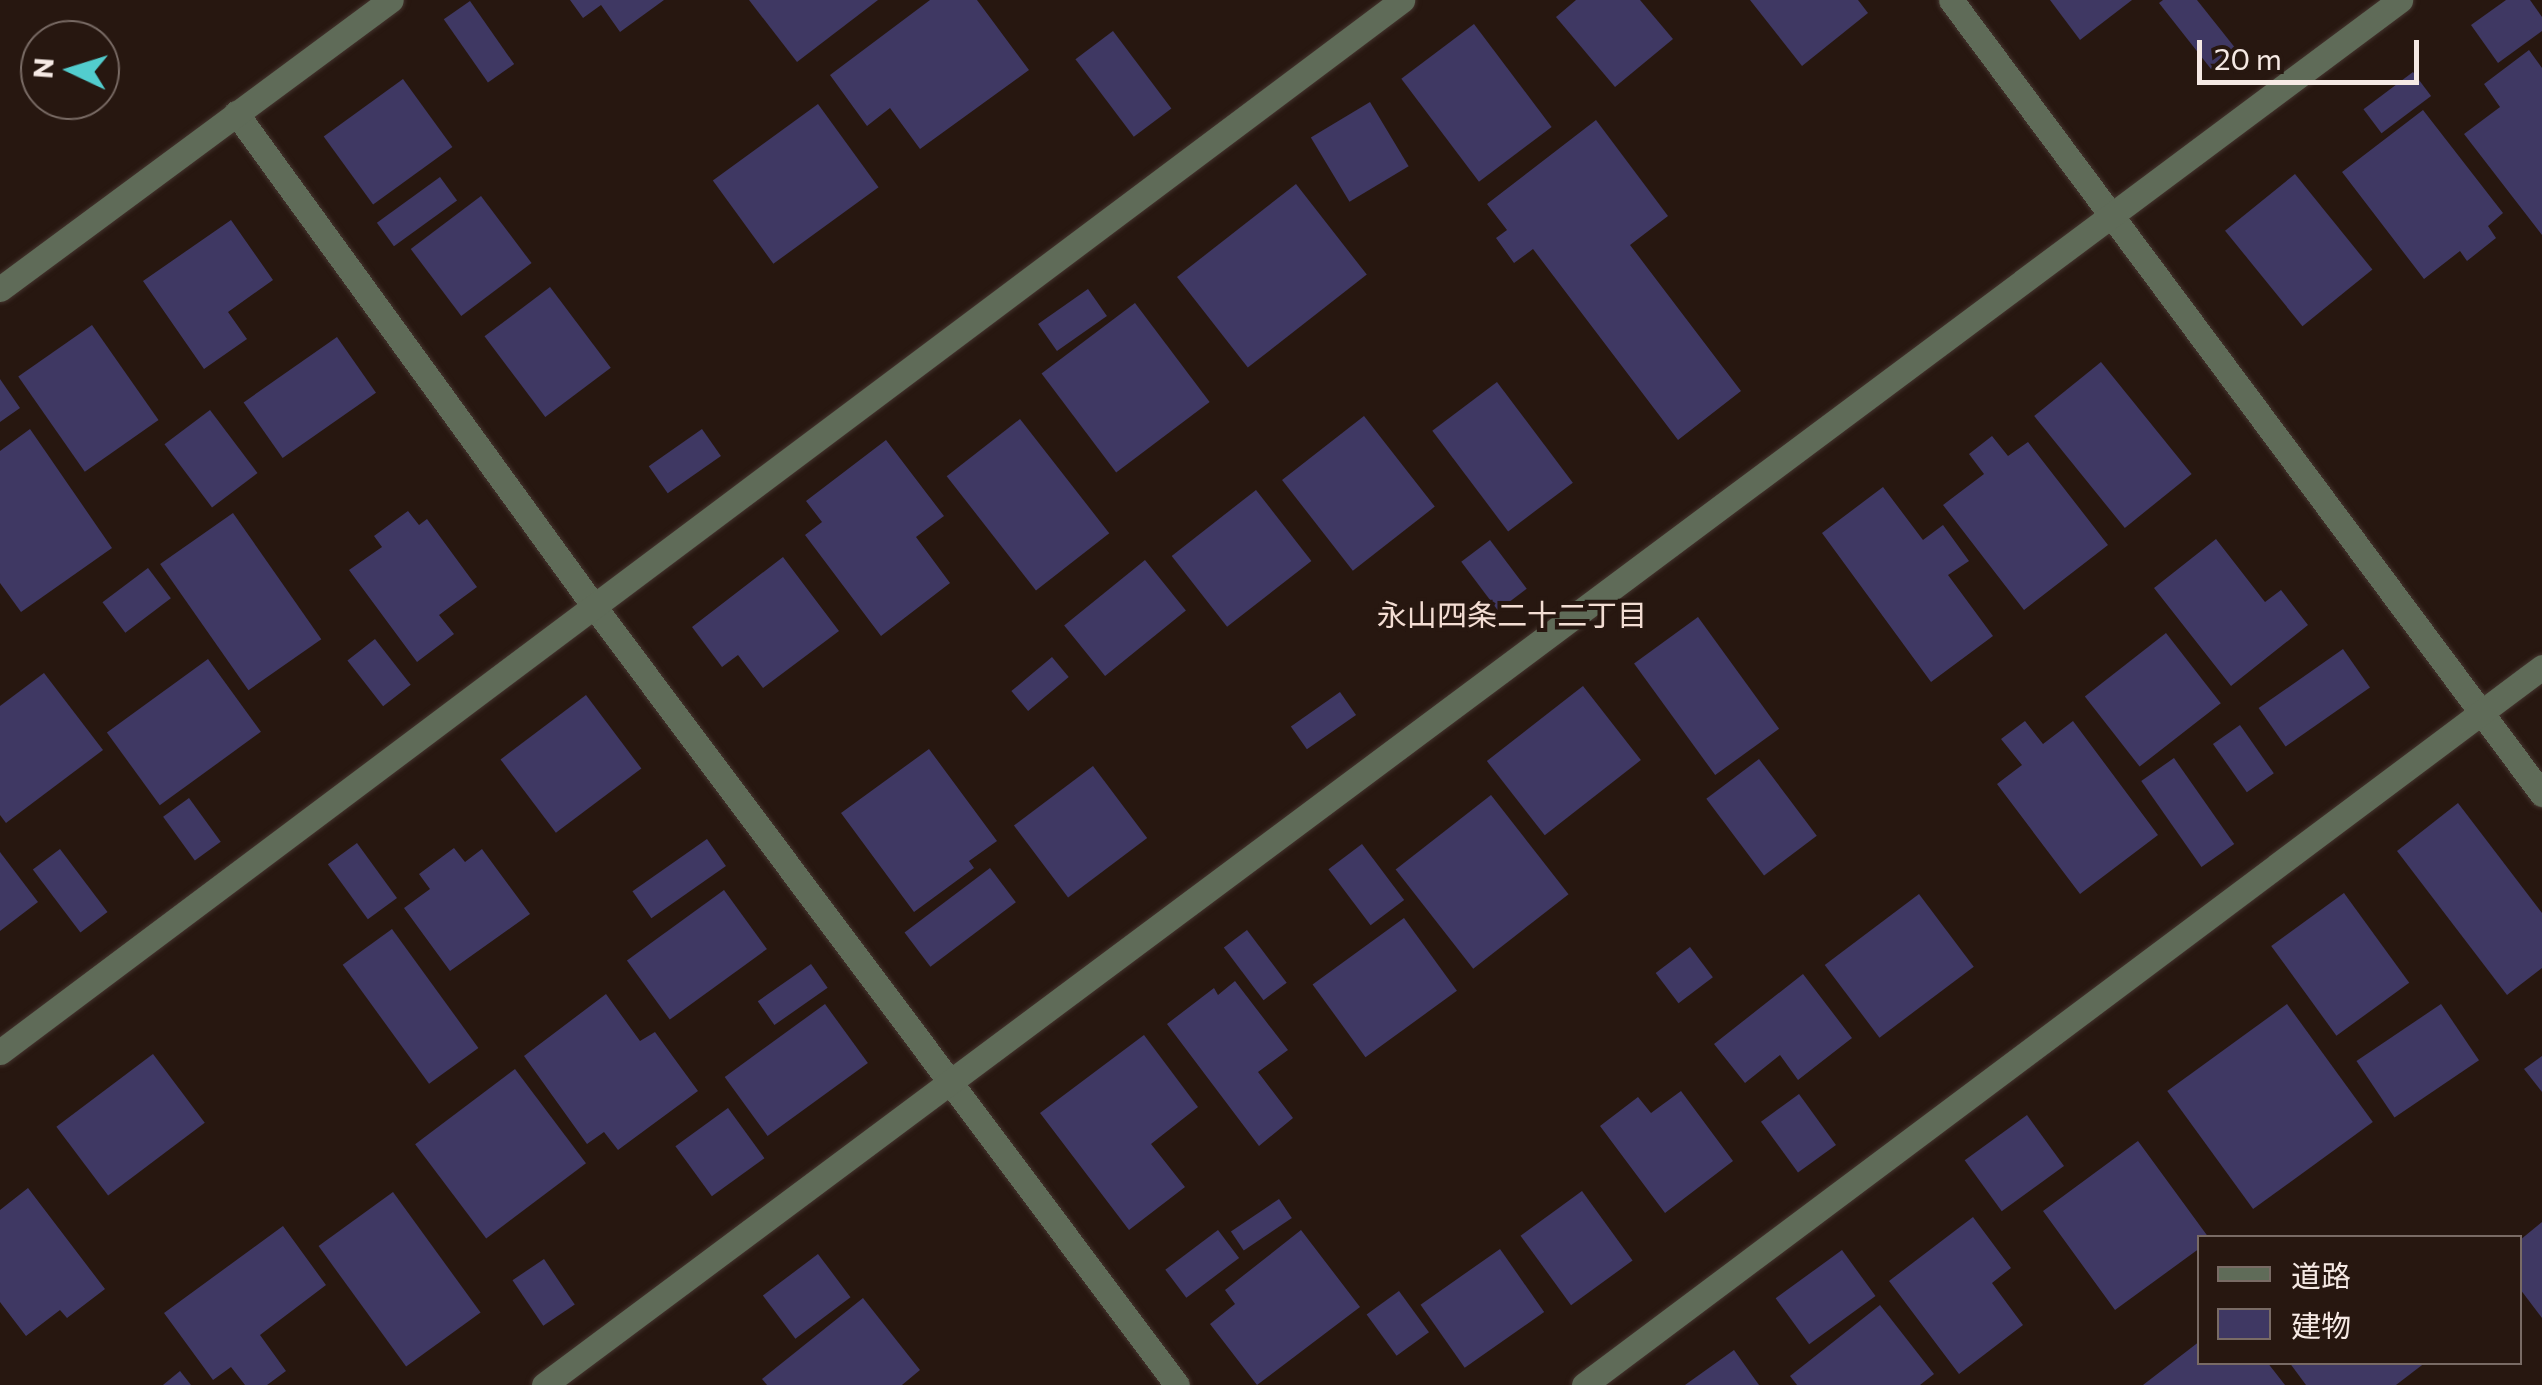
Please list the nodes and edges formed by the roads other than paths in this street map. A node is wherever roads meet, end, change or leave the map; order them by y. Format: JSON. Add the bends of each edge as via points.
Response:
{"nodes":[{"id":1,"x":392,"y":0,"type":"edge"},
{"id":2,"x":1402,"y":0,"type":"edge"},
{"id":3,"x":1950,"y":0,"type":"edge"},
{"id":4,"x":2400,"y":0,"type":"edge"},
{"id":5,"x":236,"y":113,"type":"junction"},
{"id":6,"x":2112,"y":217,"type":"junction"},
{"id":7,"x":0,"y":289,"type":"edge"},
{"id":8,"x":592,"y":606,"type":"junction"},
{"id":9,"x":2542,"y":667,"type":"edge"},
{"id":10,"x":2481,"y":712,"type":"junction"},
{"id":11,"x":2542,"y":794,"type":"edge"},
{"id":12,"x":0,"y":1052,"type":"edge"},
{"id":13,"x":946,"y":1084,"type":"junction"},
{"id":14,"x":544,"y":1385,"type":"edge"},
{"id":15,"x":1177,"y":1385,"type":"edge"},
{"id":16,"x":1584,"y":1385,"type":"edge"}],
"edges":[{"from":1,"to":5,"type":"street"},
{"from":2,"to":8,"type":"street"},
{"from":3,"to":6,"type":"street"},
{"from":4,"to":6,"type":"street"},
{"from":5,"to":7,"type":"street"},
{"from":5,"to":8,"type":"street"},
{"from":6,"to":10,"type":"street"},
{"from":6,"to":13,"type":"street"},
{"from":8,"to":12,"type":"street"},
{"from":8,"to":13,"type":"street"},
{"from":9,"to":10,"type":"street"},
{"from":10,"to":11,"type":"street"},
{"from":10,"to":16,"type":"street"},
{"from":13,"to":14,"type":"street"},
{"from":13,"to":15,"type":"street"}]}
